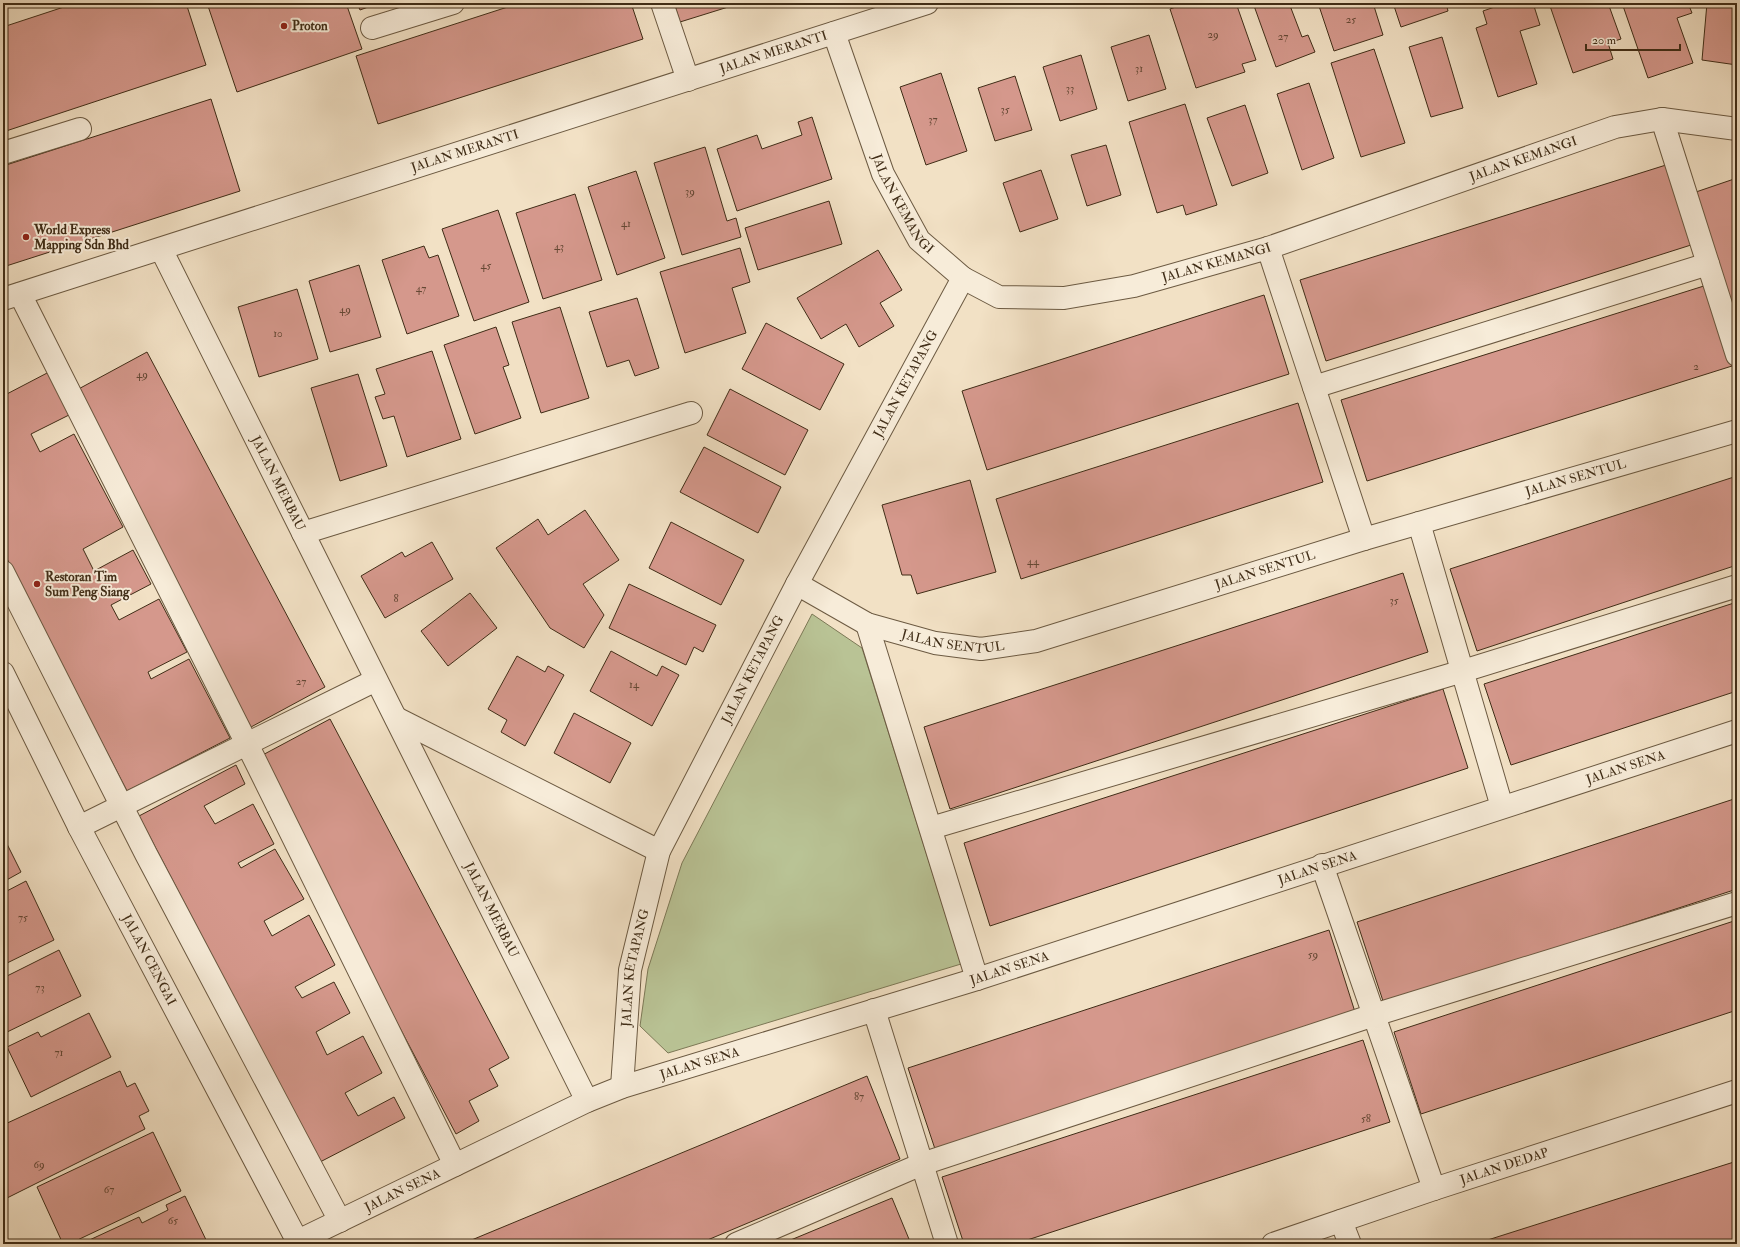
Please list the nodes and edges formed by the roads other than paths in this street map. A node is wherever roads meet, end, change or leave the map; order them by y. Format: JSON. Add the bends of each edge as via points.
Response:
{"nodes":[{"id":1,"x":453,"y":3,"type":"edge"},
{"id":2,"x":662,"y":3,"type":"edge"},
{"id":3,"x":927,"y":3,"type":"edge"},
{"id":4,"x":372,"y":28,"type":"dead end"},
{"id":5,"x":834,"y":33,"type":"junction"},
{"id":6,"x":688,"y":80,"type":"junction"},
{"id":7,"x":1662,"y":119,"type":"junction"},
{"id":8,"x":80,"y":129,"type":"dead end"},
{"id":9,"x":1737,"y":129,"type":"edge"},
{"id":10,"x":3,"y":153,"type":"edge"},
{"id":11,"x":1268,"y":248,"type":"junction"},
{"id":12,"x":161,"y":249,"type":"junction"},
{"id":13,"x":1708,"y":264,"type":"junction"},
{"id":14,"x":963,"y":278,"type":"junction"},
{"id":15,"x":12,"y":297,"type":"edge"},
{"id":16,"x":1737,"y":356,"type":"edge"},
{"id":17,"x":1314,"y":387,"type":"junction"},
{"id":18,"x":691,"y":413,"type":"dead end"},
{"id":19,"x":1737,"y":431,"type":"edge"},
{"id":20,"x":1419,"y":523,"type":"junction"},
{"id":21,"x":303,"y":533,"type":"junction"},
{"id":22,"x":1364,"y":539,"type":"junction"},
{"id":23,"x":3,"y":572,"type":"edge"},
{"id":24,"x":797,"y":584,"type":"junction"},
{"id":25,"x":1737,"y":586,"type":"edge"},
{"id":26,"x":867,"y":624,"type":"junction"},
{"id":27,"x":1462,"y":671,"type":"junction"},
{"id":28,"x":3,"y":674,"type":"edge"},
{"id":29,"x":376,"y":680,"type":"junction"},
{"id":30,"x":396,"y":718,"type":"junction"},
{"id":31,"x":1737,"y":731,"type":"edge"},
{"id":32,"x":247,"y":744,"type":"junction"},
{"id":33,"x":122,"y":806,"type":"junction"},
{"id":34,"x":1502,"y":807,"type":"junction"},
{"id":35,"x":79,"y":827,"type":"junction"},
{"id":36,"x":930,"y":828,"type":"junction"},
{"id":37,"x":659,"y":851,"type":"junction"},
{"id":38,"x":1322,"y":865,"type":"junction"},
{"id":39,"x":1737,"y":903,"type":"edge"},
{"id":40,"x":977,"y":979,"type":"junction"},
{"id":41,"x":874,"y":1010,"type":"junction"},
{"id":42,"x":1374,"y":1015,"type":"junction"},
{"id":43,"x":622,"y":1087,"type":"junction"},
{"id":44,"x":1737,"y":1091,"type":"edge"},
{"id":45,"x":587,"y":1101,"type":"junction"},
{"id":46,"x":922,"y":1164,"type":"junction"},
{"id":47,"x":455,"y":1165,"type":"junction"},
{"id":48,"x":1434,"y":1189,"type":"junction"},
{"id":49,"x":340,"y":1221,"type":"junction"},
{"id":50,"x":1341,"y":1221,"type":"junction"},
{"id":51,"x":298,"y":1243,"type":"edge"},
{"id":52,"x":736,"y":1244,"type":"edge"},
{"id":53,"x":947,"y":1244,"type":"edge"},
{"id":54,"x":1272,"y":1244,"type":"edge"},
{"id":55,"x":1350,"y":1244,"type":"edge"}],
"edges":[{"from":1,"to":4,"type":"street"},
{"from":2,"to":6,"type":"street"},
{"from":3,"to":5,"type":"street","name":"JALAN MERANTI"},
{"from":5,"to":6,"type":"street","name":"JALAN MERANTI"},
{"from":5,"to":14,"type":"street","name":"JALAN KEMANGI","via":[[887,180],[919,240]]},
{"from":6,"to":12,"type":"street","name":"JALAN MERANTI"},
{"from":7,"to":9,"type":"street","name":"JALAN KEMANGI"},
{"from":7,"to":11,"type":"street","name":"JALAN KEMANGI","via":[[1615,127]]},
{"from":7,"to":13,"type":"street"},
{"from":8,"to":10,"type":"street"},
{"from":11,"to":14,"type":"street","name":"JALAN KEMANGI","via":[[1134,286],[1064,298],[1000,297]]},
{"from":11,"to":17,"type":"street"},
{"from":12,"to":15,"type":"street","name":"JALAN MERANTI"},
{"from":12,"to":21,"type":"street","name":"JALAN MERBAU"},
{"from":13,"to":16,"type":"street"},
{"from":13,"to":17,"type":"street"},
{"from":14,"to":24,"type":"street","name":"JALAN KETAPANG"},
{"from":15,"to":32,"type":"street"},
{"from":17,"to":22,"type":"street"},
{"from":18,"to":21,"type":"street"},
{"from":19,"to":20,"type":"street","name":"JALAN SENTUL"},
{"from":20,"to":22,"type":"street","name":"JALAN SENTUL"},
{"from":20,"to":27,"type":"street"},
{"from":21,"to":29,"type":"street","name":"JALAN MERBAU"},
{"from":22,"to":26,"type":"street","name":"JALAN SENTUL","via":[[1036,642],[981,649],[935,643]]},
{"from":23,"to":33,"type":"street"},
{"from":24,"to":26,"type":"street","name":"JALAN SENTUL"},
{"from":24,"to":37,"type":"street","name":"JALAN KETAPANG"},
{"from":25,"to":27,"type":"street"},
{"from":26,"to":36,"type":"street"},
{"from":27,"to":34,"type":"street"},
{"from":27,"to":36,"type":"street"},
{"from":28,"to":35,"type":"street","name":"JALAN CENGAI"},
{"from":29,"to":30,"type":"street","name":"JALAN MERBAU"},
{"from":29,"to":32,"type":"street"},
{"from":30,"to":37,"type":"street"},
{"from":30,"to":45,"type":"street","name":"JALAN MERBAU"},
{"from":31,"to":34,"type":"street","name":"JALAN SENA"},
{"from":32,"to":33,"type":"street"},
{"from":32,"to":47,"type":"street"},
{"from":33,"to":35,"type":"street"},
{"from":33,"to":49,"type":"street"},
{"from":34,"to":38,"type":"street","name":"JALAN SENA"},
{"from":35,"to":51,"type":"street","name":"JALAN CENGAI"},
{"from":36,"to":40,"type":"street"},
{"from":37,"to":43,"type":"street","name":"JALAN KETAPANG","via":[[630,970]]},
{"from":38,"to":40,"type":"street","name":"JALAN SENA"},
{"from":38,"to":42,"type":"street"},
{"from":39,"to":42,"type":"street"},
{"from":40,"to":41,"type":"street","name":"JALAN SENA"},
{"from":41,"to":43,"type":"street","name":"JALAN SENA"},
{"from":41,"to":46,"type":"street"},
{"from":42,"to":46,"type":"street"},
{"from":42,"to":48,"type":"street"},
{"from":43,"to":45,"type":"street","name":"JALAN SENA"},
{"from":44,"to":48,"type":"street","name":"JALAN DEDAP"},
{"from":45,"to":47,"type":"street","name":"JALAN SENA"},
{"from":46,"to":52,"type":"street"},
{"from":46,"to":53,"type":"street"},
{"from":47,"to":49,"type":"street","name":"JALAN SENA"},
{"from":48,"to":50,"type":"street","name":"JALAN DEDAP"},
{"from":49,"to":51,"type":"street","name":"JALAN SENA"},
{"from":50,"to":54,"type":"street","name":"JALAN DEDAP"},
{"from":50,"to":55,"type":"street"}]}
